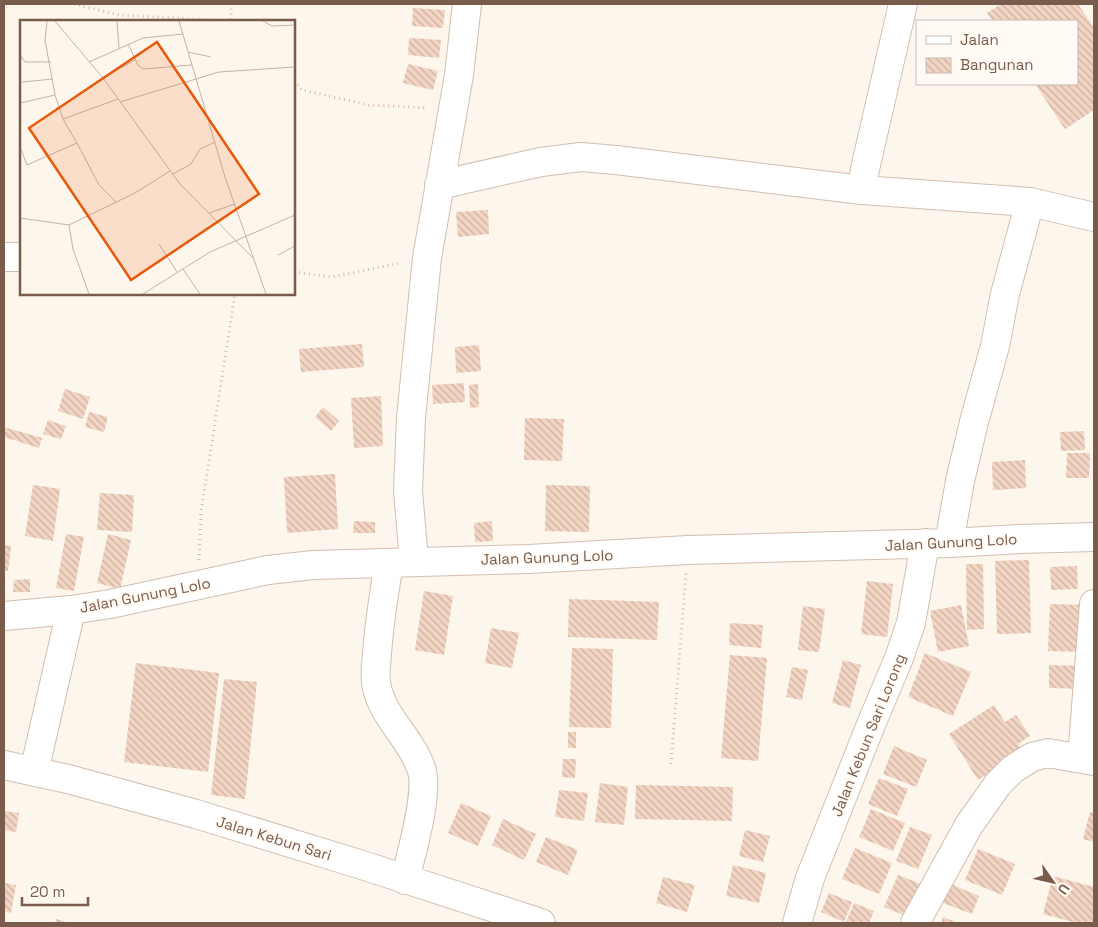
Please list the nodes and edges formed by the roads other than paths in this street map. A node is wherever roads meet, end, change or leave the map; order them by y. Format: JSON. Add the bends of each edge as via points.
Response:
{"nodes":[{"id":1,"x":467,"y":4,"type":"edge"},
{"id":2,"x":903,"y":4,"type":"edge"},
{"id":3,"x":439,"y":185,"type":"junction"},
{"id":4,"x":862,"y":190,"type":"junction"},
{"id":5,"x":1030,"y":202,"type":"junction"},
{"id":6,"x":1094,"y":217,"type":"edge"},
{"id":7,"x":4,"y":257,"type":"edge"},
{"id":8,"x":20,"y":257,"type":"edge"},
{"id":9,"x":1094,"y":537,"type":"edge"},
{"id":10,"x":937,"y":543,"type":"junction"},
{"id":11,"x":402,"y":562,"type":"junction"},
{"id":12,"x":1094,"y":604,"type":"edge"},
{"id":13,"x":71,"y":610,"type":"junction"},
{"id":14,"x":4,"y":616,"type":"edge"},
{"id":15,"x":1088,"y":760,"type":"edge"},
{"id":16,"x":4,"y":765,"type":"edge"},
{"id":17,"x":34,"y":772,"type":"junction"},
{"id":18,"x":405,"y":880,"type":"junction"},
{"id":19,"x":541,"y":923,"type":"edge"},
{"id":20,"x":797,"y":923,"type":"edge"},
{"id":21,"x":915,"y":923,"type":"edge"}],
"edges":[{"from":1,"to":3,"type":"street","via":[[459,75]]},
{"from":2,"to":4,"type":"street","via":[[864,168]]},
{"from":3,"to":4,"type":"street","via":[[540,162],[581,157]]},
{"from":3,"to":11,"type":"street","via":[[427,258],[409,444]]},
{"from":4,"to":5,"type":"street"},
{"from":5,"to":6,"type":"street"},
{"from":5,"to":10,"type":"street","name":"Jalan Kebun Sari Lorong","via":[[960,480]]},
{"from":7,"to":8,"type":"street"},
{"from":9,"to":10,"type":"street","name":"Jalan Gunung Lolo"},
{"from":10,"to":11,"type":"street","name":"Jalan Gunung Lolo"},
{"from":10,"to":20,"type":"street","name":"Jalan Kebun Sari Lorong","via":[[900,658],[810,878]]},
{"from":11,"to":13,"type":"street","name":"Jalan Gunung Lolo","via":[[277,569]]},
{"from":11,"to":18,"type":"street","via":[[378,630],[376,665],[377,688],[385,706],[422,768],[421,808]]},
{"from":12,"to":15,"type":"street"},
{"from":13,"to":14,"type":"street","name":"Jalan Gunung Lolo"},
{"from":13,"to":17,"type":"street"},
{"from":15,"to":21,"type":"street","via":[[1048,753],[1032,757],[1013,769],[998,784],[969,826]]},
{"from":16,"to":17,"type":"street","name":"Jalan Kebun Sari"},
{"from":17,"to":18,"type":"street","name":"Jalan Kebun Sari","via":[[196,814]]},
{"from":18,"to":19,"type":"street","name":"Jalan Kebun Sari"}]}
